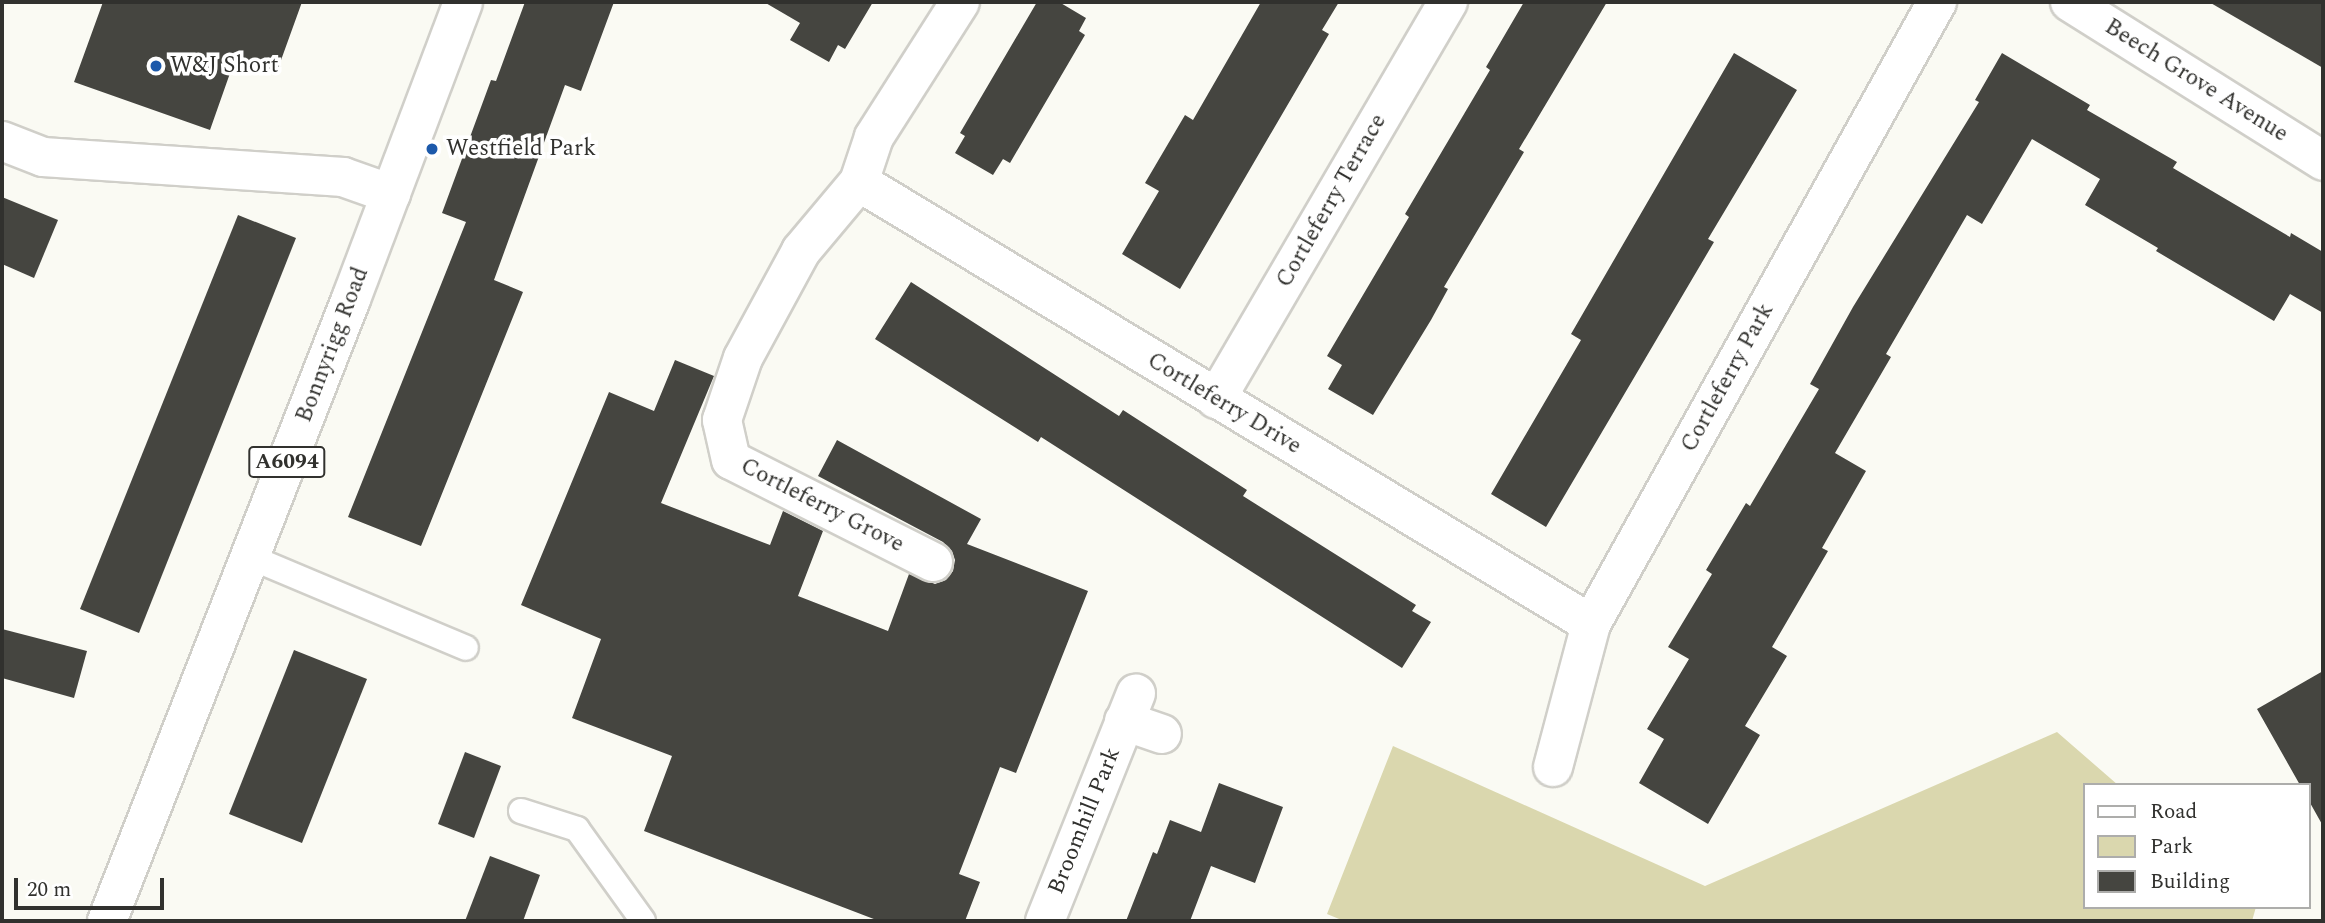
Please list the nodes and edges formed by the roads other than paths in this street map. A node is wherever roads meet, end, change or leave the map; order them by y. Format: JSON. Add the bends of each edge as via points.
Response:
{"nodes":[{"id":1,"x":463,"y":2,"type":"edge"},
{"id":2,"x":960,"y":2,"type":"edge"},
{"id":3,"x":1448,"y":2,"type":"edge"},
{"id":4,"x":1937,"y":2,"type":"edge"},
{"id":5,"x":2070,"y":2,"type":"edge"},
{"id":6,"x":2,"y":141,"type":"edge"},
{"id":7,"x":2323,"y":161,"type":"edge"},
{"id":8,"x":859,"y":181,"type":"junction"},
{"id":9,"x":391,"y":194,"type":"junction"},
{"id":10,"x":1216,"y":399,"type":"junction"},
{"id":11,"x":250,"y":557,"type":"junction"},
{"id":12,"x":933,"y":562,"type":"dead end"},
{"id":13,"x":1591,"y":624,"type":"junction"},
{"id":14,"x":466,"y":648,"type":"dead end"},
{"id":15,"x":1163,"y":734,"type":"dead end"},
{"id":16,"x":1553,"y":767,"type":"dead end"},
{"id":17,"x":521,"y":811,"type":"dead end"},
{"id":18,"x":107,"y":921,"type":"edge"},
{"id":19,"x":643,"y":921,"type":"edge"},
{"id":20,"x":1045,"y":921,"type":"edge"}],
"edges":[{"from":1,"to":9,"type":"street","name":"Bonnyrigg Road","number":"A6094"},
{"from":2,"to":8,"type":"street","name":"Cortleferry Grove","via":[[874,137]]},
{"from":3,"to":10,"type":"street","name":"Cortleferry Terrace"},
{"from":4,"to":13,"type":"street","name":"Cortleferry Park"},
{"from":5,"to":7,"type":"street","name":"Beech Grove Avenue"},
{"from":6,"to":9,"type":"street","via":[[43,157],[343,177]]},
{"from":8,"to":10,"type":"street","name":"Cortleferry Drive"},
{"from":8,"to":12,"type":"street","name":"Cortleferry Grove","via":[[801,251],[743,358],[722,420],[731,460]]},
{"from":9,"to":11,"type":"street","name":"Bonnyrigg Road","number":"A6094"},
{"from":10,"to":13,"type":"street","name":"Cortleferry Drive"},
{"from":11,"to":14,"type":"lane"},
{"from":11,"to":18,"type":"street","name":"Bonnyrigg Road","number":"A6094"},
{"from":13,"to":16,"type":"street","name":"Cortleferry Park"},
{"from":15,"to":20,"type":"street","name":"Broomhill Park","via":[[1130,707]]},
{"from":17,"to":19,"type":"lane","via":[[577,829]]}]}
